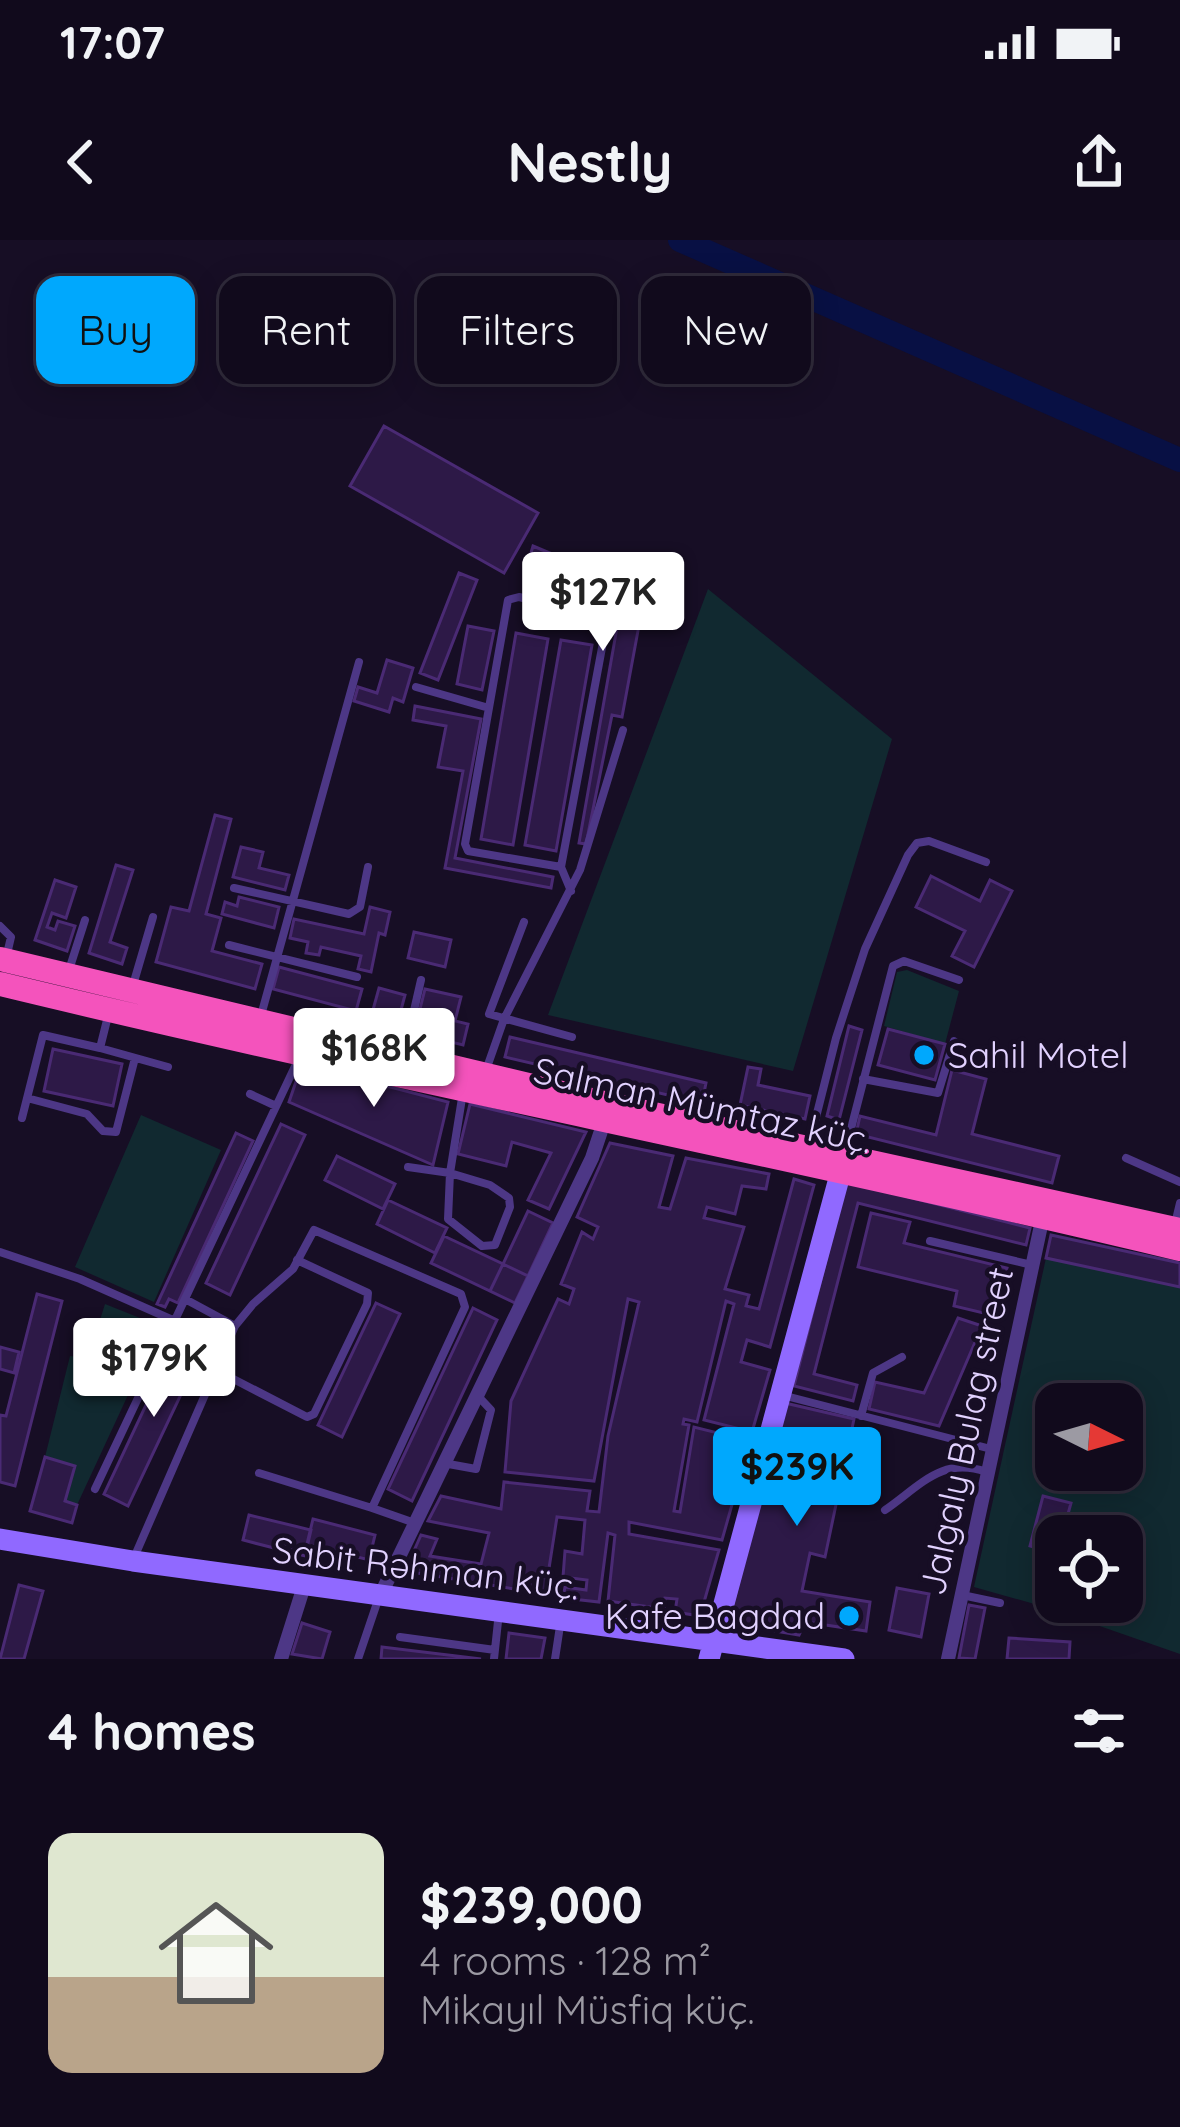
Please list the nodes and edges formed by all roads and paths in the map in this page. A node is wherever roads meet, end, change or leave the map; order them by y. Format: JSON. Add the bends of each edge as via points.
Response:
{"nodes":[{"id":1,"x":359,"y":662,"type":"dead end"},
{"id":2,"x":416,"y":687,"type":"dead end"},
{"id":3,"x":488,"y":708,"type":"junction"},
{"id":4,"x":623,"y":730,"type":"dead end"},
{"id":5,"x":986,"y":862,"type":"dead end"},
{"id":6,"x":368,"y":867,"type":"dead end"},
{"id":7,"x":561,"y":867,"type":"junction"},
{"id":8,"x":234,"y":888,"type":"dead end"},
{"id":9,"x":572,"y":891,"type":"junction"},
{"id":10,"x":153,"y":917,"type":"dead end"},
{"id":11,"x":85,"y":920,"type":"dead end"},
{"id":12,"x":524,"y":922,"type":"dead end"},
{"id":13,"x":0,"y":926,"type":"edge"},
{"id":14,"x":229,"y":945,"type":"dead end"},
{"id":15,"x":275,"y":958,"type":"junction"},
{"id":16,"x":2,"y":968,"type":"edge"},
{"id":17,"x":67,"y":976,"type":"junction"},
{"id":18,"x":357,"y":977,"type":"dead end"},
{"id":19,"x":421,"y":980,"type":"dead end"},
{"id":20,"x":958,"y":980,"type":"dead end"},
{"id":21,"x":118,"y":997,"type":"junction"},
{"id":22,"x":504,"y":1019,"type":"junction"},
{"id":23,"x":260,"y":1022,"type":"junction"},
{"id":24,"x":572,"y":1037,"type":"dead end"},
{"id":25,"x":954,"y":1041,"type":"dead end"},
{"id":26,"x":100,"y":1048,"type":"junction"},
{"id":27,"x":301,"y":1054,"type":"junction"},
{"id":28,"x":135,"y":1058,"type":"junction"},
{"id":29,"x":416,"y":1065,"type":"junction"},
{"id":30,"x":168,"y":1067,"type":"dead end"},
{"id":31,"x":863,"y":1079,"type":"junction"},
{"id":32,"x":476,"y":1086,"type":"junction"},
{"id":33,"x":250,"y":1094,"type":"dead end"},
{"id":34,"x":27,"y":1098,"type":"junction"},
{"id":35,"x":276,"y":1106,"type":"junction"},
{"id":36,"x":22,"y":1118,"type":"dead end"},
{"id":37,"x":604,"y":1122,"type":"junction"},
{"id":38,"x":808,"y":1146,"type":"junction"},
{"id":39,"x":1126,"y":1158,"type":"dead end"},
{"id":40,"x":843,"y":1162,"type":"junction"},
{"id":41,"x":408,"y":1167,"type":"dead end"},
{"id":42,"x":450,"y":1173,"type":"junction"},
{"id":43,"x":1180,"y":1182,"type":"edge"},
{"id":44,"x":1180,"y":1203,"type":"edge"},
{"id":45,"x":1045,"y":1208,"type":"junction"},
{"id":46,"x":1178,"y":1236,"type":"edge"},
{"id":47,"x":930,"y":1241,"type":"dead end"},
{"id":48,"x":0,"y":1252,"type":"edge"},
{"id":49,"x":297,"y":1260,"type":"junction"},
{"id":50,"x":1032,"y":1265,"type":"junction"},
{"id":51,"x":185,"y":1299,"type":"junction"},
{"id":52,"x":175,"y":1321,"type":"junction"},
{"id":53,"x":236,"y":1325,"type":"junction"},
{"id":54,"x":902,"y":1357,"type":"dead end"},
{"id":55,"x":215,"y":1370,"type":"junction"},
{"id":56,"x":476,"y":1394,"type":"junction"},
{"id":57,"x":780,"y":1395,"type":"junction"},
{"id":58,"x":861,"y":1416,"type":"junction"},
{"id":59,"x":991,"y":1449,"type":"junction"},
{"id":60,"x":441,"y":1463,"type":"junction"},
{"id":61,"x":986,"y":1472,"type":"junction"},
{"id":62,"x":259,"y":1473,"type":"dead end"},
{"id":63,"x":95,"y":1490,"type":"dead end"},
{"id":64,"x":372,"y":1508,"type":"junction"},
{"id":65,"x":885,"y":1510,"type":"dead end"},
{"id":66,"x":412,"y":1522,"type":"junction"},
{"id":67,"x":0,"y":1540,"type":"edge"},
{"id":68,"x":133,"y":1562,"type":"junction"},
{"id":69,"x":304,"y":1586,"type":"junction"},
{"id":70,"x":961,"y":1595,"type":"junction"},
{"id":71,"x":380,"y":1596,"type":"junction"},
{"id":72,"x":1000,"y":1604,"type":"dead end"},
{"id":73,"x":499,"y":1610,"type":"junction"},
{"id":74,"x":562,"y":1618,"type":"junction"},
{"id":75,"x":400,"y":1637,"type":"dead end"},
{"id":76,"x":711,"y":1649,"type":"edge"},
{"id":77,"x":753,"y":1652,"type":"edge"},
{"id":78,"x":494,"y":1655,"type":"edge"},
{"id":79,"x":281,"y":1659,"type":"edge"},
{"id":80,"x":358,"y":1659,"type":"edge"},
{"id":81,"x":555,"y":1659,"type":"edge"},
{"id":82,"x":844,"y":1659,"type":"edge"},
{"id":83,"x":948,"y":1659,"type":"edge"}],
"edges":[{"from":1,"to":15,"type":"lane"},
{"from":2,"to":3,"type":"lane"},
{"from":3,"to":7,"type":"lane","via":[[465,844]]},
{"from":3,"to":7,"type":"lane","via":[[508,600],[607,621]]},
{"from":4,"to":9,"type":"lane"},
{"from":5,"to":38,"type":"lane","via":[[928,841],[908,855],[860,962]]},
{"from":6,"to":8,"type":"lane","via":[[360,907],[349,914]]},
{"from":7,"to":9,"type":"lane"},
{"from":9,"to":22,"type":"lane"},
{"from":10,"to":21,"type":"lane"},
{"from":11,"to":17,"type":"lane"},
{"from":12,"to":22,"type":"lane","via":[[490,1010]]},
{"from":13,"to":16,"type":"lane","via":[[11,937]]},
{"from":14,"to":15,"type":"lane"},
{"from":15,"to":18,"type":"lane"},
{"from":15,"to":23,"type":"lane"},
{"from":16,"to":17,"type":"highway"},
{"from":16,"to":21,"type":"highway"},
{"from":17,"to":21,"type":"highway"},
{"from":19,"to":29,"type":"lane"},
{"from":20,"to":31,"type":"lane","via":[[904,961],[893,966]]},
{"from":21,"to":23,"type":"highway"},
{"from":21,"to":26,"type":"lane"},
{"from":21,"to":27,"type":"highway"},
{"from":22,"to":24,"type":"lane"},
{"from":22,"to":32,"type":"lane"},
{"from":23,"to":29,"type":"highway"},
{"from":25,"to":31,"type":"lane","via":[[938,1093]]},
{"from":26,"to":28,"type":"lane"},
{"from":26,"to":34,"type":"lane","via":[[43,1035]]},
{"from":27,"to":29,"type":"highway"},
{"from":27,"to":35,"type":"lane"},
{"from":28,"to":30,"type":"lane"},
{"from":28,"to":34,"type":"lane","via":[[116,1132],[103,1131],[87,1114]]},
{"from":29,"to":32,"type":"highway"},
{"from":31,"to":40,"type":"lane"},
{"from":32,"to":37,"type":"highway","name":"Salman Mümtaz küç."},
{"from":32,"to":38,"type":"highway"},
{"from":32,"to":42,"type":"lane"},
{"from":33,"to":35,"type":"lane"},
{"from":34,"to":36,"type":"lane"},
{"from":35,"to":51,"type":"lane"},
{"from":37,"to":40,"type":"highway","name":"Salman Mümtaz küç."},
{"from":37,"to":56,"type":"street"},
{"from":38,"to":40,"type":"highway"},
{"from":39,"to":43,"type":"lane"},
{"from":40,"to":45,"type":"highway"},
{"from":40,"to":57,"type":"main road"},
{"from":41,"to":42,"type":"lane"},
{"from":42,"to":42,"type":"lane","via":[[509,1198],[495,1245],[482,1246],[448,1219]]},
{"from":44,"to":46,"type":"lane"},
{"from":45,"to":46,"type":"highway"},
{"from":45,"to":50,"type":"street","name":"Jalgaly Bulag street"},
{"from":47,"to":50,"type":"lane"},
{"from":48,"to":52,"type":"lane"},
{"from":49,"to":53,"type":"lane"},
{"from":49,"to":55,"type":"lane","via":[[368,1292],[314,1414]]},
{"from":49,"to":64,"type":"lane","via":[[309,1232],[319,1231],[465,1300]]},
{"from":50,"to":59,"type":"street","name":"Jalgaly Bulag street"},
{"from":51,"to":52,"type":"lane"},
{"from":51,"to":53,"type":"lane"},
{"from":52,"to":63,"type":"lane"},
{"from":53,"to":55,"type":"lane"},
{"from":54,"to":58,"type":"lane","via":[[873,1373]]},
{"from":55,"to":68,"type":"lane"},
{"from":56,"to":60,"type":"street"},
{"from":56,"to":60,"type":"lane","via":[[490,1410],[476,1469]]},
{"from":57,"to":58,"type":"lane"},
{"from":57,"to":76,"type":"main road"},
{"from":58,"to":59,"type":"lane"},
{"from":59,"to":61,"type":"street","name":"Jalgaly Bulag street"},
{"from":60,"to":66,"type":"street"},
{"from":61,"to":65,"type":"lane","via":[[949,1466]]},
{"from":61,"to":70,"type":"street","name":"Jalgaly Bulag street"},
{"from":62,"to":64,"type":"lane"},
{"from":64,"to":66,"type":"lane"},
{"from":66,"to":71,"type":"street"},
{"from":67,"to":68,"type":"main road","name":"Sabit Rəhman küç."},
{"from":68,"to":69,"type":"main road","name":"Sabit Rəhman küç."},
{"from":69,"to":71,"type":"main road","name":"Sabit Rəhman küç."},
{"from":69,"to":79,"type":"street"},
{"from":70,"to":72,"type":"lane"},
{"from":70,"to":83,"type":"street","name":"Jalgaly Bulag street"},
{"from":71,"to":73,"type":"main road","name":"Sabit Rəhman küç."},
{"from":71,"to":80,"type":"lane"},
{"from":73,"to":74,"type":"main road","name":"Sabit Rəhman küç."},
{"from":73,"to":78,"type":"lane"},
{"from":74,"to":76,"type":"main road","name":"Sabit Rəhman küç."},
{"from":74,"to":81,"type":"lane"},
{"from":75,"to":78,"type":"lane"},
{"from":76,"to":77,"type":"main road","name":"Sabit Rəhman küç."},
{"from":77,"to":82,"type":"main road","name":"Sabit Rəhman küç."}]}
